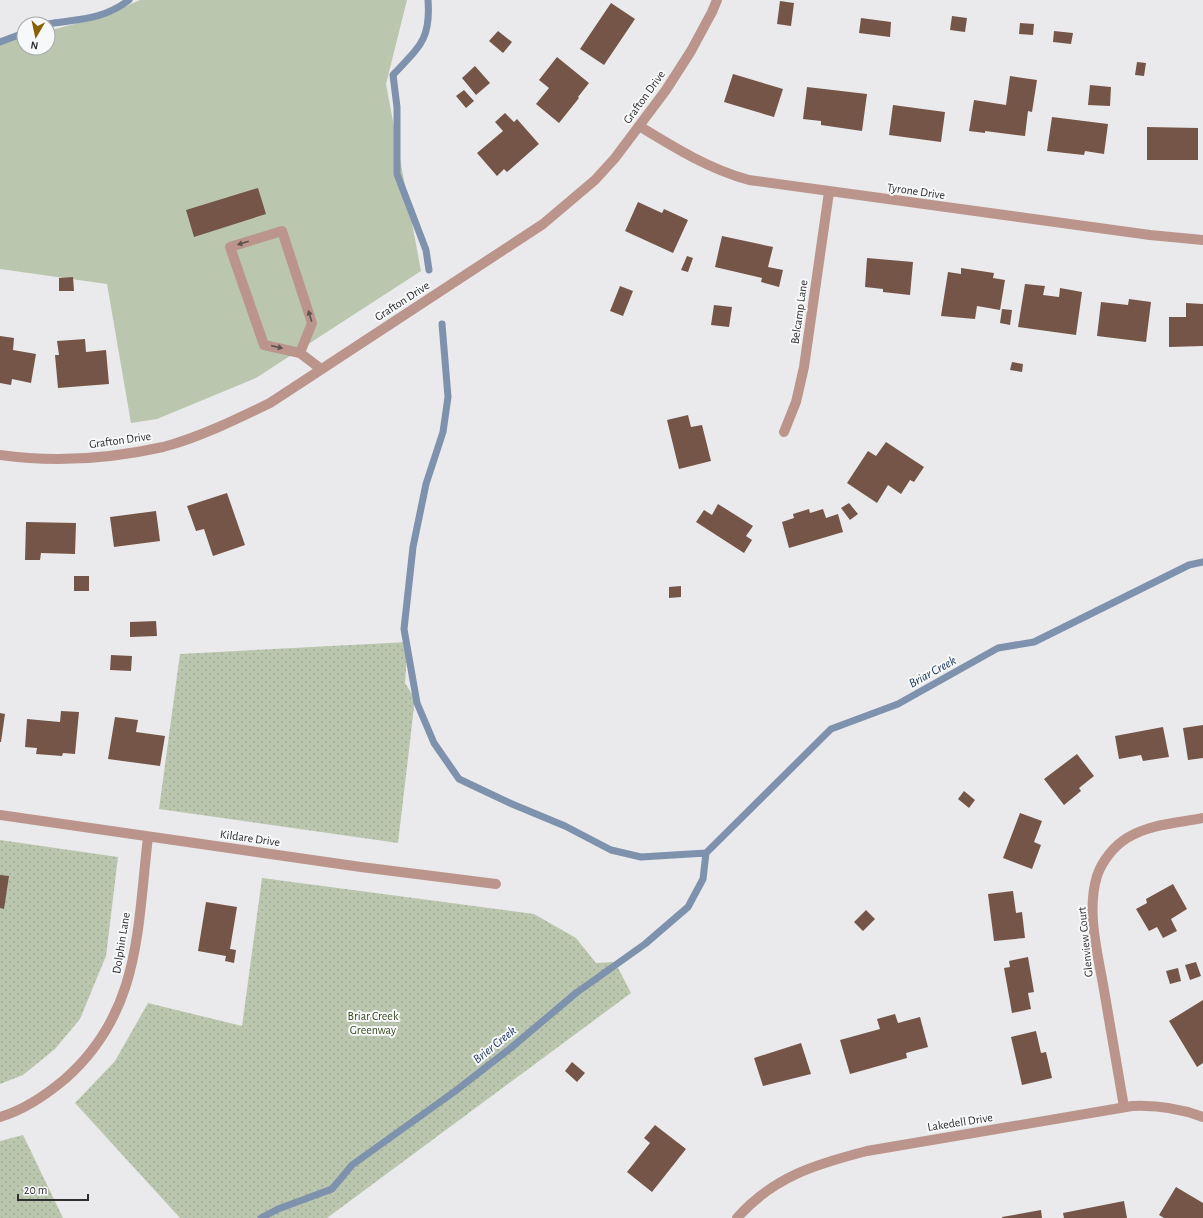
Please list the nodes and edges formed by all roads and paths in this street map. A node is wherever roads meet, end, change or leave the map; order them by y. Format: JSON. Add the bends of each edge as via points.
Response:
{"nodes":[{"id":1,"x":717,"y":0,"type":"edge"},
{"id":2,"x":639,"y":126,"type":"junction"},
{"id":3,"x":829,"y":192,"type":"junction"},
{"id":4,"x":1203,"y":240,"type":"edge"},
{"id":5,"x":300,"y":353,"type":"junction"},
{"id":6,"x":321,"y":369,"type":"junction"},
{"id":7,"x":784,"y":432,"type":"dead end"},
{"id":8,"x":0,"y":455,"type":"edge"},
{"id":9,"x":0,"y":815,"type":"edge"},
{"id":10,"x":1203,"y":818,"type":"edge"},
{"id":11,"x":148,"y":836,"type":"junction"},
{"id":12,"x":496,"y":884,"type":"dead end"},
{"id":13,"x":1124,"y":1108,"type":"junction"},
{"id":14,"x":0,"y":1117,"type":"edge"},
{"id":15,"x":1203,"y":1117,"type":"edge"},
{"id":16,"x":737,"y":1218,"type":"edge"}],
"edges":[{"from":1,"to":2,"type":"street","name":"Grafton Drive","via":[[691,51]]},
{"from":2,"to":3,"type":"street","name":"Tyrone Drive","via":[[687,156],[725,174]]},
{"from":2,"to":6,"type":"street","name":"Grafton Drive","via":[[595,180],[543,224]]},
{"from":3,"to":4,"type":"street","name":"Tyrone Drive"},
{"from":3,"to":7,"type":"street","name":"Belcamp Lane","via":[[804,367],[796,402]]},
{"from":5,"to":5,"type":"street","one_way":true,"via":[[312,323],[282,231],[230,247],[264,344]]},
{"from":5,"to":6,"type":"street"},
{"from":6,"to":8,"type":"street","name":"Grafton Drive","via":[[270,403],[224,424],[164,446],[130,453],[68,460]]},
{"from":9,"to":11,"type":"street","name":"Kildare Drive"},
{"from":10,"to":13,"type":"street","name":"Glenview Court","via":[[1159,826],[1126,839],[1108,855],[1097,876],[1093,902],[1095,935]]},
{"from":11,"to":12,"type":"street","name":"Kildare Drive"},
{"from":11,"to":14,"type":"street","name":"Dolphin Lane","via":[[133,963],[123,997],[112,1019],[88,1056],[54,1088],[38,1100]]},
{"from":13,"to":15,"type":"street","name":"Lakedell Drive","via":[[1155,1105]]},
{"from":13,"to":16,"type":"street","name":"Lakedell Drive","via":[[916,1142],[824,1162],[786,1178],[765,1191]]}]}
